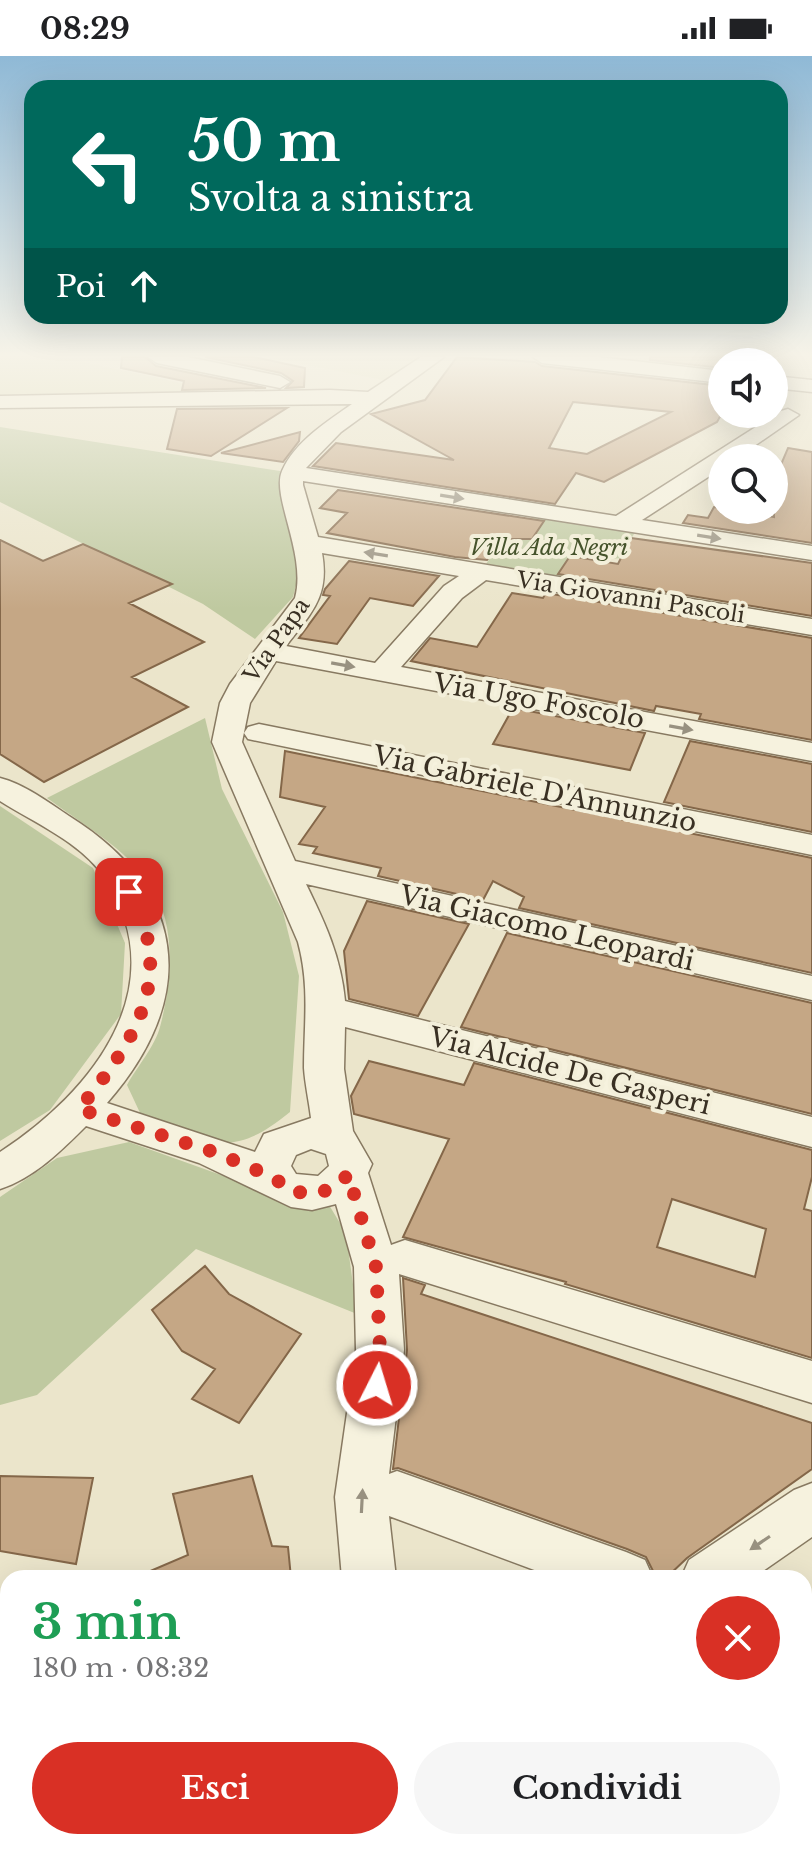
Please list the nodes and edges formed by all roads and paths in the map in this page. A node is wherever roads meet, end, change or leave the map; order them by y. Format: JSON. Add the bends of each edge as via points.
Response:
{"nodes":[{"id":1,"x":319,"y":441,"type":"edge"},
{"id":2,"x":748,"y":441,"type":"edge"},
{"id":3,"x":292,"y":473,"type":"junction"},
{"id":4,"x":621,"y":523,"type":"junction"},
{"id":5,"x":308,"y":543,"type":"junction"},
{"id":6,"x":812,"y":553,"type":"edge"},
{"id":7,"x":481,"y":572,"type":"junction"},
{"id":8,"x":812,"y":627,"type":"edge"},
{"id":9,"x":267,"y":651,"type":"junction"},
{"id":10,"x":382,"y":672,"type":"junction"},
{"id":11,"x":259,"y":733,"type":"dead end"},
{"id":12,"x":812,"y":752,"type":"edge"},
{"id":13,"x":0,"y":787,"type":"edge"},
{"id":14,"x":812,"y":845,"type":"edge"},
{"id":15,"x":282,"y":868,"type":"junction"},
{"id":16,"x":812,"y":988,"type":"edge"},
{"id":17,"x":327,"y":1009,"type":"junction"},
{"id":18,"x":79,"y":1109,"type":"junction"},
{"id":19,"x":812,"y":1132,"type":"edge"},
{"id":20,"x":305,"y":1154,"type":"junction"},
{"id":21,"x":0,"y":1173,"type":"edge"},
{"id":22,"x":405,"y":1258,"type":"dead end"},
{"id":23,"x":812,"y":1382,"type":"edge"},
{"id":24,"x":397,"y":1495,"type":"dead end"},
{"id":25,"x":812,"y":1507,"type":"edge"},
{"id":26,"x":368,"y":1570,"type":"edge"},
{"id":27,"x":604,"y":1570,"type":"edge"},
{"id":28,"x":720,"y":1570,"type":"edge"}],
"edges":[{"from":1,"to":3,"type":"street"},
{"from":2,"to":4,"type":"street"},
{"from":3,"to":4,"type":"street","one_way":true},
{"from":3,"to":5,"type":"street","name":"Via Papa"},
{"from":4,"to":6,"type":"street","one_way":true},
{"from":7,"to":5,"type":"street","name":"Via Giovanni Pascoli","one_way":true},
{"from":5,"to":9,"type":"street","name":"Via Papa","via":[[308,599]]},
{"from":7,"to":8,"type":"street","name":"Via Giovanni Pascoli"},
{"from":7,"to":10,"type":"street","via":[[453,592]]},
{"from":9,"to":10,"type":"street","name":"Via Ugo Foscolo","one_way":true},
{"from":9,"to":15,"type":"street","name":"Via Papa","via":[[235,703],[227,742]]},
{"from":10,"to":12,"type":"street","name":"Via Ugo Foscolo","one_way":true},
{"from":11,"to":14,"type":"street","name":"Via Gabriele D'Annunzio"},
{"from":13,"to":18,"type":"street","via":[[115,868],[143,917],[150,943],[152,970],[133,1033]]},
{"from":15,"to":16,"type":"street","name":"Via Giacomo Leopardi"},
{"from":15,"to":17,"type":"street","name":"Via Papa","via":[[316,942]]},
{"from":17,"to":19,"type":"street","name":"Via Alcide De Gasperi"},
{"from":17,"to":20,"type":"street","name":"Via Papa","via":[[324,1069]]},
{"from":18,"to":20,"type":"street","via":[[214,1152]]},
{"from":18,"to":21,"type":"street"},
{"from":26,"to":20,"type":"street","name":"Via Papa","one_way":true,"via":[[361,1497],[380,1350],[376,1267]]},
{"from":22,"to":23,"type":"street"},
{"from":24,"to":27,"type":"street"},
{"from":25,"to":28,"type":"street","one_way":true}]}
